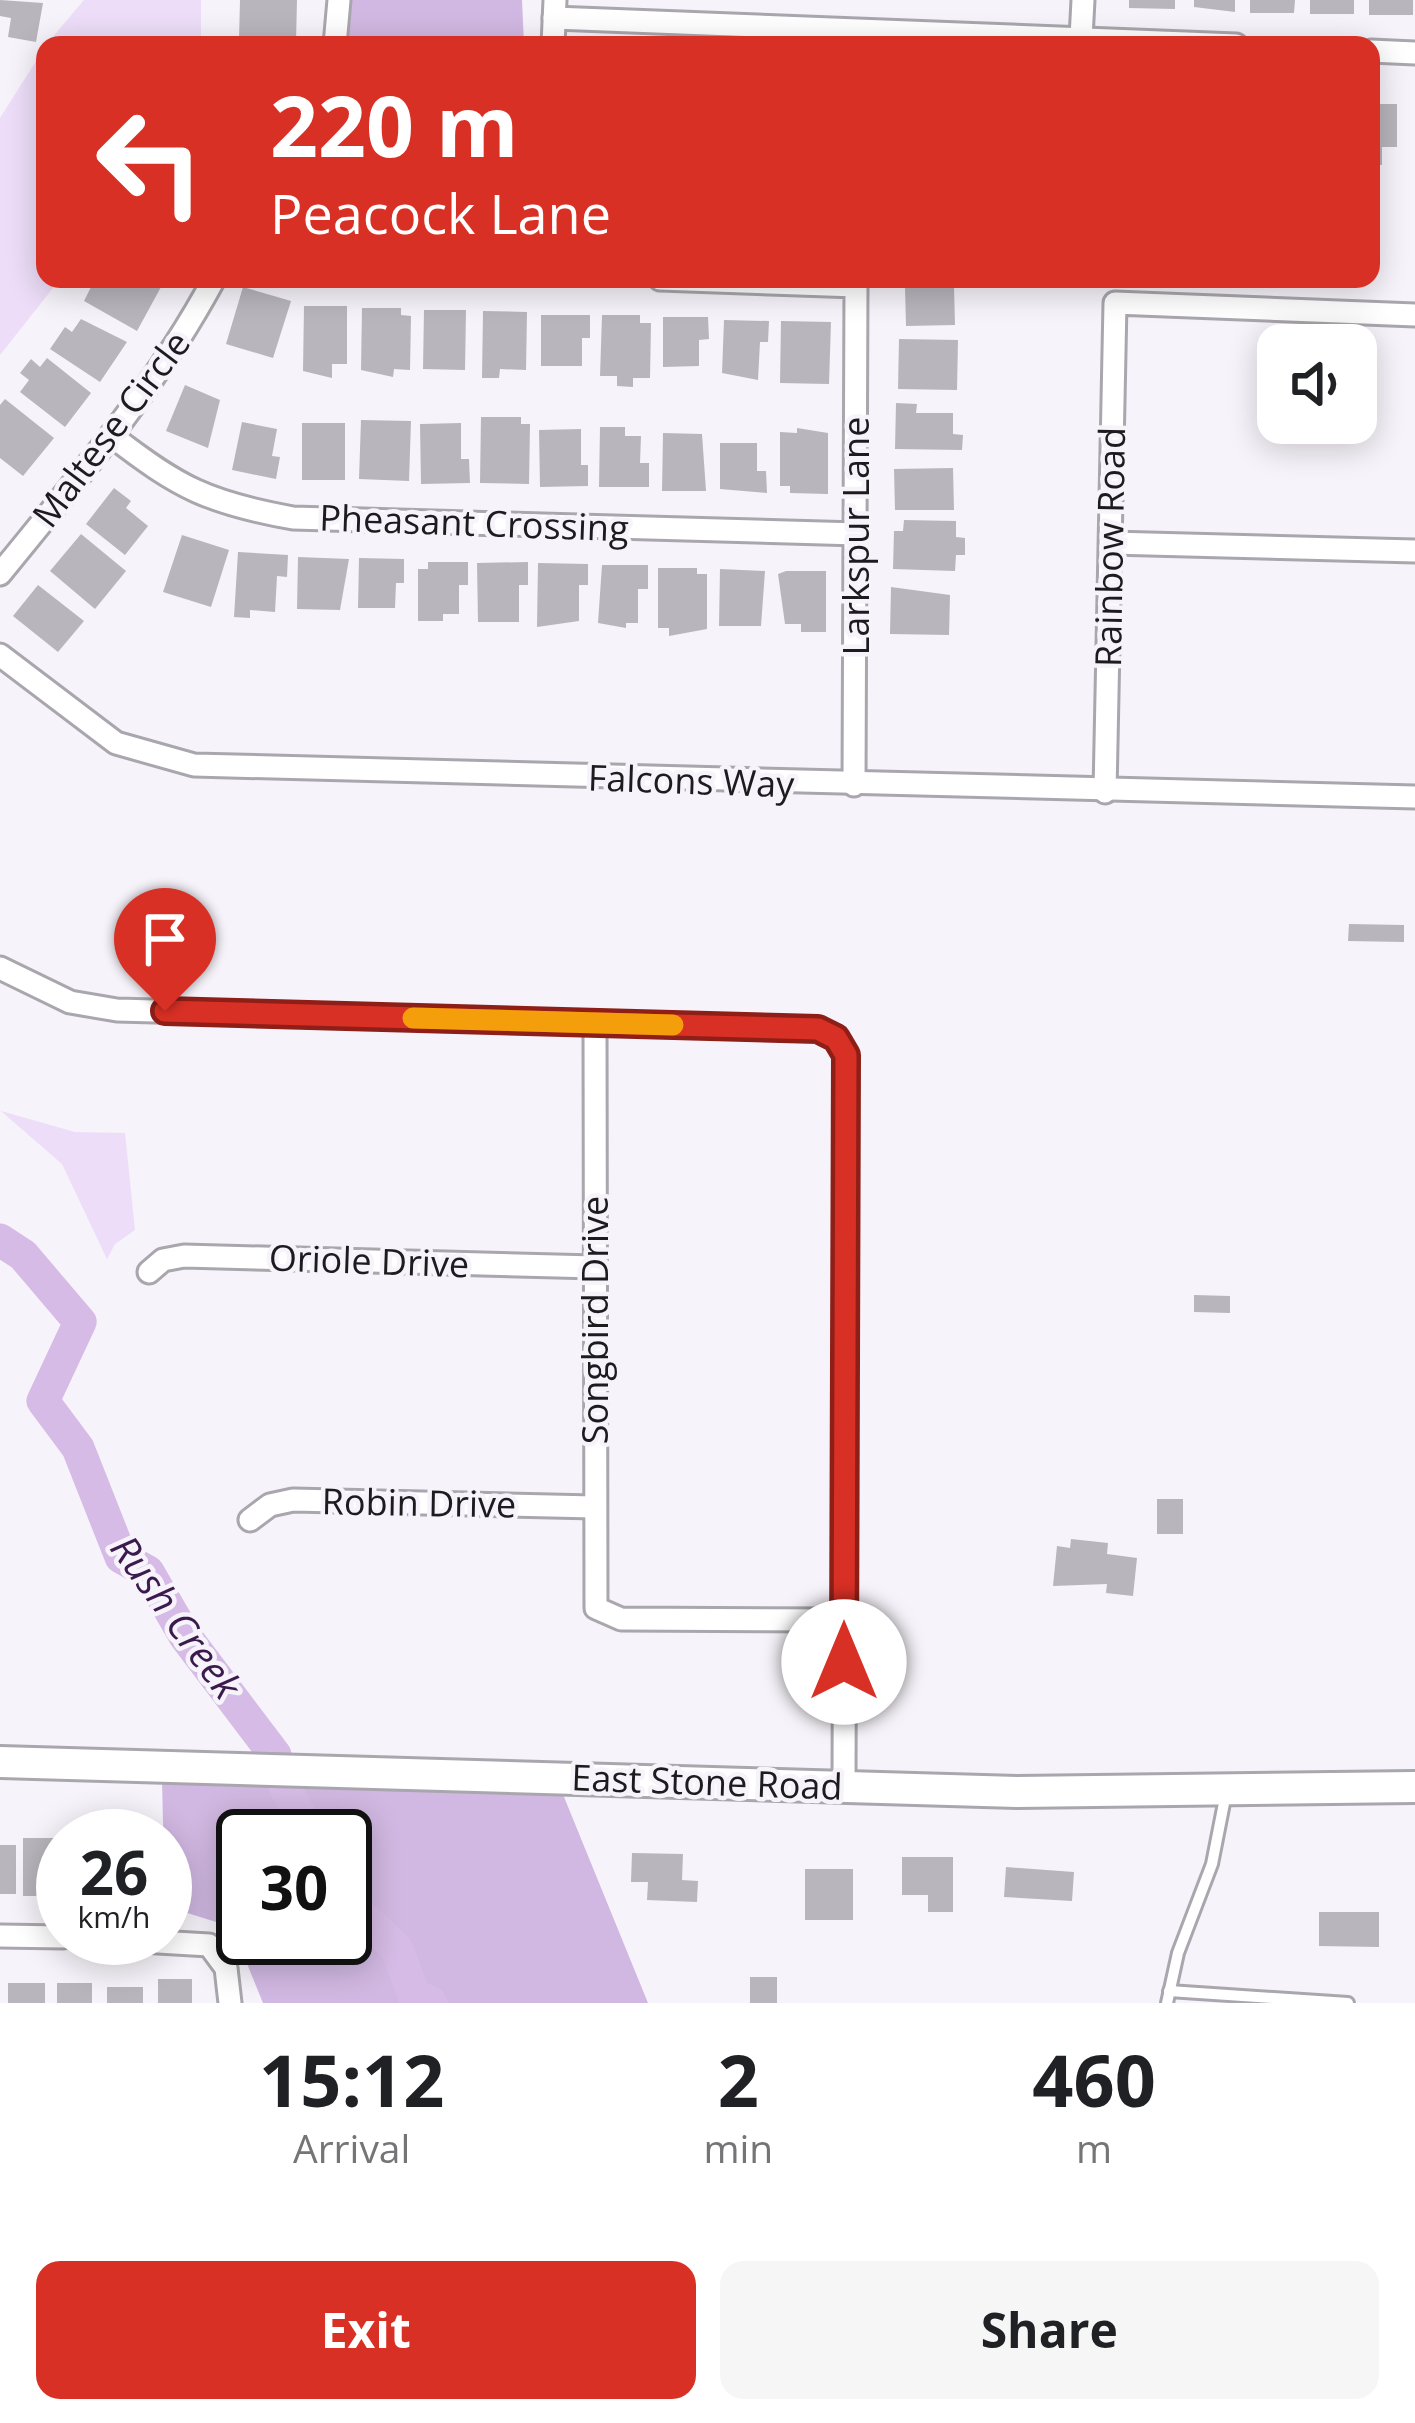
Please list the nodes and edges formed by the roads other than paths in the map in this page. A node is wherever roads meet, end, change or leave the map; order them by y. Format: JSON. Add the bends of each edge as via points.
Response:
{"nodes":[{"id":1,"x":339,"y":0,"type":"edge"},
{"id":2,"x":1083,"y":0,"type":"edge"},
{"id":3,"x":555,"y":9,"type":"edge"},
{"id":4,"x":336,"y":36,"type":"edge"},
{"id":5,"x":1045,"y":36,"type":"edge"},
{"id":6,"x":1081,"y":36,"type":"edge"},
{"id":7,"x":1380,"y":51,"type":"edge"},
{"id":8,"x":1415,"y":53,"type":"edge"},
{"id":9,"x":209,"y":288,"type":"edge"},
{"id":10,"x":856,"y":288,"type":"edge"},
{"id":11,"x":1415,"y":314,"type":"edge"},
{"id":12,"x":112,"y":436,"type":"junction"},
{"id":13,"x":858,"y":534,"type":"junction"},
{"id":14,"x":1112,"y":542,"type":"junction"},
{"id":15,"x":1415,"y":551,"type":"edge"},
{"id":16,"x":0,"y":574,"type":"edge"},
{"id":17,"x":0,"y":656,"type":"edge"},
{"id":18,"x":854,"y":785,"type":"junction"},
{"id":19,"x":1105,"y":792,"type":"junction"},
{"id":20,"x":1415,"y":797,"type":"edge"},
{"id":21,"x":0,"y":968,"type":"edge"},
{"id":22,"x":595,"y":1023,"type":"junction"},
{"id":23,"x":595,"y":1267,"type":"junction"},
{"id":24,"x":148,"y":1272,"type":"dead end"},
{"id":25,"x":594,"y":1507,"type":"junction"},
{"id":26,"x":250,"y":1520,"type":"dead end"},
{"id":27,"x":845,"y":1620,"type":"junction"},
{"id":28,"x":0,"y":1762,"type":"edge"},
{"id":29,"x":844,"y":1786,"type":"junction"},
{"id":30,"x":1415,"y":1786,"type":"edge"},
{"id":31,"x":1226,"y":1791,"type":"junction"},
{"id":32,"x":0,"y":1936,"type":"edge"},
{"id":33,"x":36,"y":1937,"type":"edge"},
{"id":34,"x":192,"y":1944,"type":"edge"},
{"id":35,"x":1168,"y":1997,"type":"edge"},
{"id":36,"x":230,"y":2003,"type":"edge"},
{"id":37,"x":1348,"y":2003,"type":"edge"}],
"edges":[{"from":1,"to":4,"type":"street"},
{"from":2,"to":6,"type":"street"},
{"from":3,"to":5,"type":"street"},
{"from":7,"to":8,"type":"street"},
{"from":9,"to":12,"type":"street","name":"Maltese Circle"},
{"from":10,"to":13,"type":"street","name":"Larkspur Lane"},
{"from":11,"to":14,"type":"street","name":"Rainbow Road","via":[[1115,303]]},
{"from":12,"to":13,"type":"street","name":"Pheasant Crossing","via":[[178,487],[293,518]]},
{"from":12,"to":16,"type":"street","name":"Maltese Circle"},
{"from":13,"to":18,"type":"street","name":"Larkspur Lane"},
{"from":14,"to":15,"type":"street"},
{"from":14,"to":19,"type":"street","name":"Rainbow Road"},
{"from":17,"to":18,"type":"street","name":"Falcons Way","via":[[116,742],[194,765]]},
{"from":18,"to":19,"type":"street","name":"Falcons Way"},
{"from":19,"to":20,"type":"street","name":"Falcons Way"},
{"from":21,"to":22,"type":"street","via":[[70,1002],[117,1010]]},
{"from":22,"to":23,"type":"street","name":"Songbird Drive"},
{"from":22,"to":27,"type":"street","via":[[818,1029],[846,1055]]},
{"from":23,"to":24,"type":"street","name":"Oriole Drive","via":[[184,1256]]},
{"from":23,"to":25,"type":"street","name":"Songbird Drive"},
{"from":25,"to":26,"type":"street","name":"Robin Drive","via":[[293,1500]]},
{"from":25,"to":27,"type":"street","name":"Songbird Drive","via":[[594,1599],[602,1614]]},
{"from":27,"to":29,"type":"street"},
{"from":28,"to":29,"type":"main road","name":"East Stone Road"},
{"from":29,"to":31,"type":"main road","name":"East Stone Road"},
{"from":30,"to":31,"type":"main road","name":"East Stone Road"},
{"from":31,"to":35,"type":"lane","via":[[1212,1864]]},
{"from":32,"to":33,"type":"street"},
{"from":34,"to":36,"type":"street","via":[[209,1945],[226,1969]]},
{"from":35,"to":37,"type":"lane"}]}
